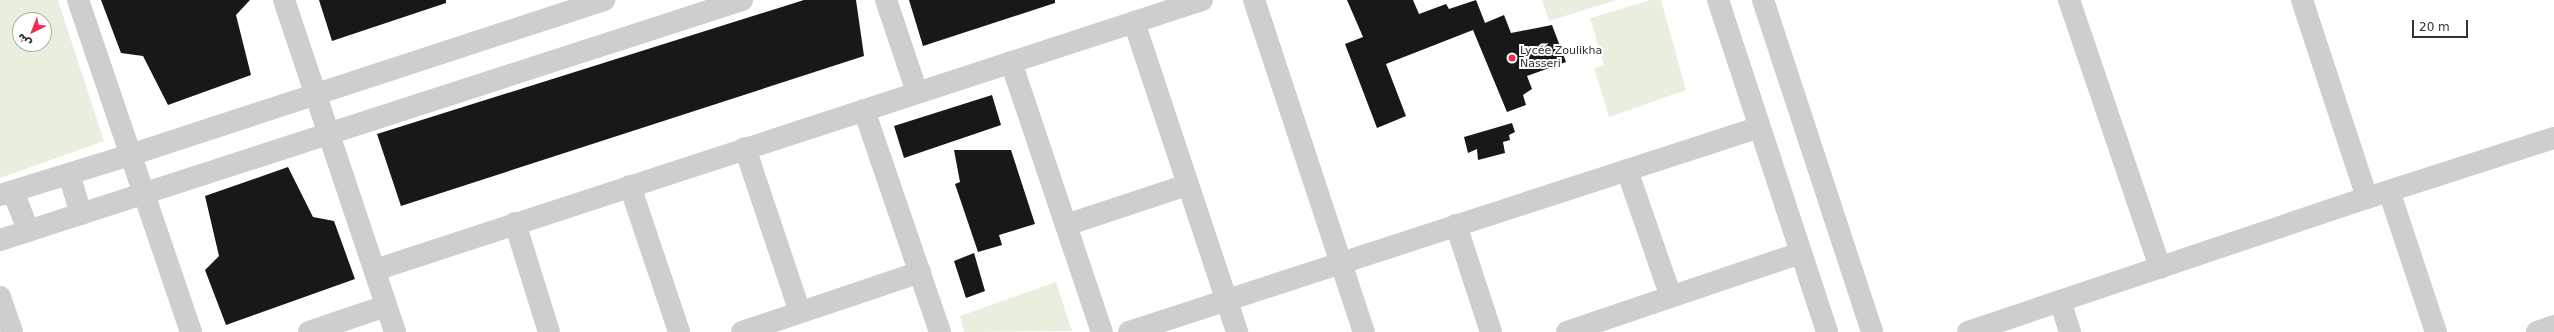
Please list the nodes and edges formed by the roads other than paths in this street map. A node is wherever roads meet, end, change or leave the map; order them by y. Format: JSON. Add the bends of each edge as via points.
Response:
{"nodes":[{"id":1,"x":78,"y":0,"type":"edge"},
{"id":2,"x":284,"y":0,"type":"edge"},
{"id":3,"x":604,"y":0,"type":"edge"},
{"id":4,"x":742,"y":0,"type":"edge"},
{"id":5,"x":886,"y":0,"type":"edge"},
{"id":6,"x":1202,"y":0,"type":"edge"},
{"id":7,"x":1254,"y":0,"type":"edge"},
{"id":8,"x":1718,"y":0,"type":"edge"},
{"id":9,"x":1763,"y":0,"type":"edge"},
{"id":10,"x":2069,"y":0,"type":"edge"},
{"id":11,"x":2302,"y":0,"type":"edge"},
{"id":12,"x":1134,"y":22,"type":"junction"},
{"id":13,"x":1011,"y":62,"type":"junction"},
{"id":14,"x":917,"y":92,"type":"junction"},
{"id":15,"x":316,"y":95,"type":"junction"},
{"id":16,"x":864,"y":110,"type":"junction"},
{"id":17,"x":1760,"y":127,"type":"junction"},
{"id":18,"x":329,"y":134,"type":"junction"},
{"id":19,"x":2554,"y":138,"type":"edge"},
{"id":20,"x":745,"y":148,"type":"junction"},
{"id":21,"x":130,"y":155,"type":"junction"},
{"id":22,"x":1627,"y":170,"type":"junction"},
{"id":23,"x":69,"y":174,"type":"junction"},
{"id":24,"x":1187,"y":185,"type":"junction"},
{"id":25,"x":630,"y":186,"type":"junction"},
{"id":26,"x":2389,"y":191,"type":"junction"},
{"id":27,"x":7,"y":193,"type":"edge"},
{"id":28,"x":143,"y":194,"type":"junction"},
{"id":29,"x":2367,"y":198,"type":"junction"},
{"id":30,"x":81,"y":214,"type":"junction"},
{"id":31,"x":515,"y":223,"type":"junction"},
{"id":32,"x":1066,"y":225,"type":"junction"},
{"id":33,"x":1456,"y":225,"type":"junction"},
{"id":34,"x":28,"y":230,"type":"junction"},
{"id":35,"x":0,"y":240,"type":"edge"},
{"id":36,"x":1801,"y":253,"type":"junction"},
{"id":37,"x":1341,"y":264,"type":"junction"},
{"id":38,"x":2160,"y":268,"type":"junction"},
{"id":39,"x":375,"y":270,"type":"junction"},
{"id":40,"x":920,"y":272,"type":"junction"},
{"id":41,"x":0,"y":297,"type":"edge"},
{"id":42,"x":1671,"y":297,"type":"junction"},
{"id":43,"x":1226,"y":301,"type":"junction"},
{"id":44,"x":2060,"y":301,"type":"junction"},
{"id":45,"x":386,"y":306,"type":"junction"},
{"id":46,"x":800,"y":312,"type":"junction"},
{"id":47,"x":2554,"y":326,"type":"edge"},
{"id":48,"x":12,"y":332,"type":"edge"},
{"id":49,"x":191,"y":332,"type":"edge"},
{"id":50,"x":309,"y":332,"type":"edge"},
{"id":51,"x":395,"y":332,"type":"edge"},
{"id":52,"x":549,"y":332,"type":"edge"},
{"id":53,"x":679,"y":332,"type":"edge"},
{"id":54,"x":742,"y":332,"type":"edge"},
{"id":55,"x":940,"y":332,"type":"edge"},
{"id":56,"x":1102,"y":332,"type":"edge"},
{"id":57,"x":1129,"y":332,"type":"edge"},
{"id":58,"x":1237,"y":332,"type":"edge"},
{"id":59,"x":1364,"y":332,"type":"edge"},
{"id":60,"x":1491,"y":332,"type":"edge"},
{"id":61,"x":1567,"y":332,"type":"edge"},
{"id":62,"x":1827,"y":332,"type":"edge"},
{"id":63,"x":1872,"y":332,"type":"edge"},
{"id":64,"x":1968,"y":332,"type":"edge"},
{"id":65,"x":2070,"y":332,"type":"edge"},
{"id":66,"x":2436,"y":332,"type":"edge"},
{"id":67,"x":2537,"y":332,"type":"edge"}],
"edges":[{"from":1,"to":21,"type":"street"},
{"from":2,"to":15,"type":"street"},
{"from":3,"to":15,"type":"street"},
{"from":4,"to":18,"type":"street"},
{"from":5,"to":14,"type":"street"},
{"from":6,"to":12,"type":"street"},
{"from":7,"to":37,"type":"street"},
{"from":8,"to":17,"type":"street"},
{"from":9,"to":63,"type":"street"},
{"from":10,"to":38,"type":"street"},
{"from":11,"to":29,"type":"street"},
{"from":12,"to":13,"type":"street"},
{"from":12,"to":24,"type":"street"},
{"from":13,"to":14,"type":"street"},
{"from":13,"to":32,"type":"street"},
{"from":14,"to":16,"type":"street"},
{"from":15,"to":18,"type":"street"},
{"from":15,"to":21,"type":"street"},
{"from":16,"to":20,"type":"street"},
{"from":16,"to":40,"type":"street"},
{"from":17,"to":22,"type":"street"},
{"from":17,"to":36,"type":"street"},
{"from":18,"to":28,"type":"street"},
{"from":18,"to":39,"type":"street"},
{"from":19,"to":26,"type":"street"},
{"from":20,"to":25,"type":"street"},
{"from":20,"to":46,"type":"street"},
{"from":21,"to":23,"type":"street"},
{"from":21,"to":28,"type":"street"},
{"from":22,"to":33,"type":"street"},
{"from":22,"to":42,"type":"street"},
{"from":23,"to":27,"type":"street"},
{"from":23,"to":30,"type":"street"},
{"from":24,"to":32,"type":"street"},
{"from":24,"to":43,"type":"street"},
{"from":25,"to":31,"type":"street"},
{"from":25,"to":53,"type":"street"},
{"from":26,"to":29,"type":"street"},
{"from":26,"to":66,"type":"street"},
{"from":27,"to":34,"type":"street"},
{"from":28,"to":30,"type":"street"},
{"from":28,"to":49,"type":"street"},
{"from":29,"to":38,"type":"street"},
{"from":30,"to":34,"type":"street"},
{"from":31,"to":39,"type":"street"},
{"from":31,"to":52,"type":"street"},
{"from":32,"to":56,"type":"street"},
{"from":33,"to":37,"type":"street"},
{"from":33,"to":60,"type":"street"},
{"from":34,"to":35,"type":"street"},
{"from":36,"to":42,"type":"street"},
{"from":36,"to":62,"type":"street"},
{"from":37,"to":43,"type":"street"},
{"from":37,"to":59,"type":"street"},
{"from":38,"to":44,"type":"street"},
{"from":39,"to":45,"type":"street"},
{"from":40,"to":46,"type":"street"},
{"from":40,"to":55,"type":"street"},
{"from":41,"to":48,"type":"street"},
{"from":42,"to":61,"type":"street"},
{"from":43,"to":57,"type":"street"},
{"from":43,"to":58,"type":"street"},
{"from":44,"to":64,"type":"street"},
{"from":44,"to":65,"type":"street"},
{"from":45,"to":50,"type":"street"},
{"from":45,"to":51,"type":"street"},
{"from":46,"to":54,"type":"street"},
{"from":47,"to":67,"type":"street"}]}
